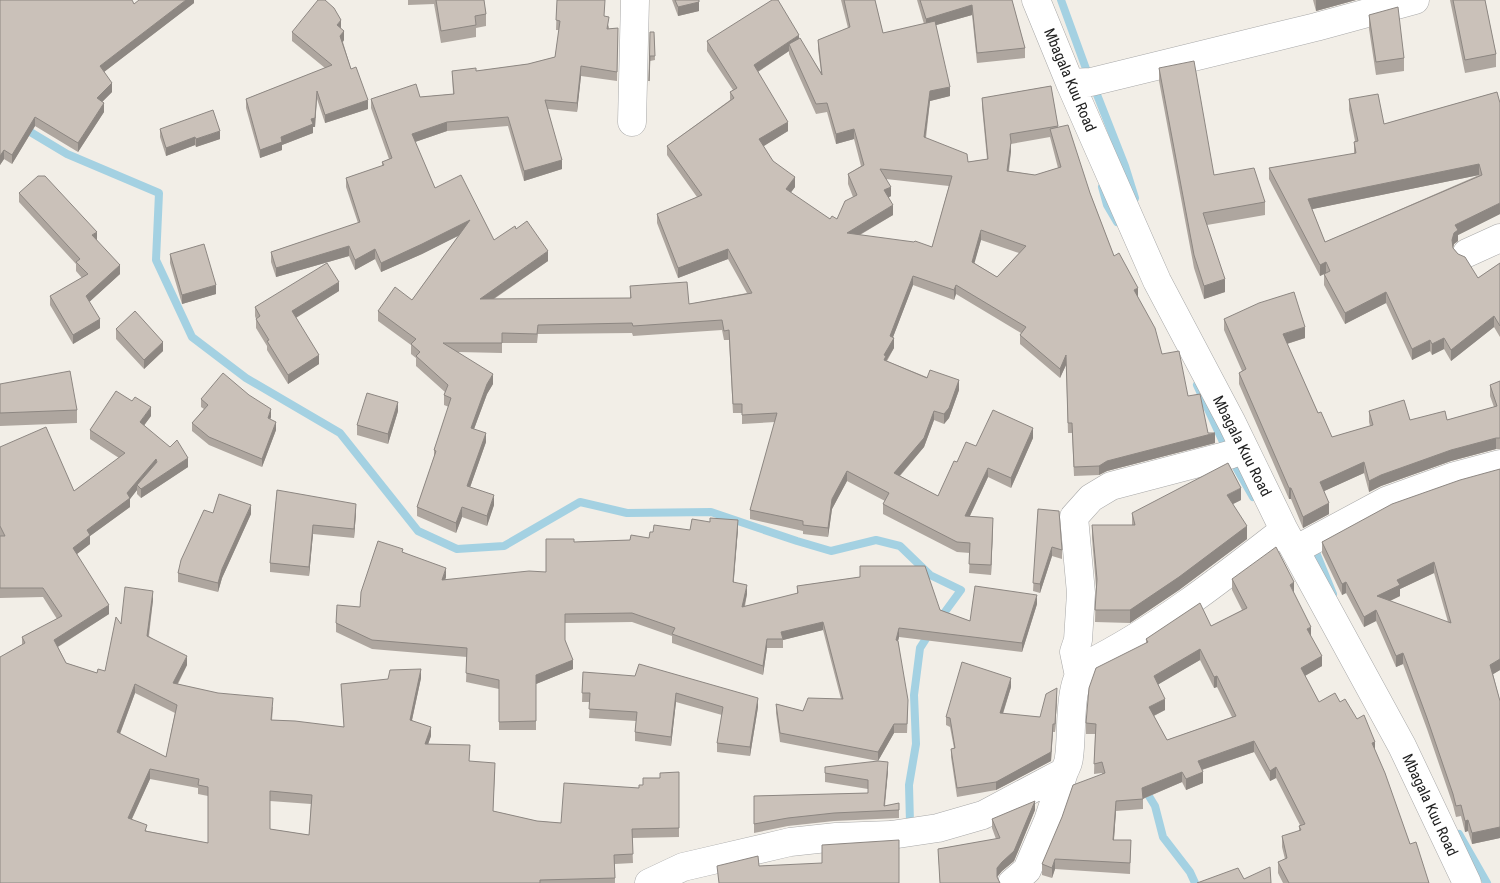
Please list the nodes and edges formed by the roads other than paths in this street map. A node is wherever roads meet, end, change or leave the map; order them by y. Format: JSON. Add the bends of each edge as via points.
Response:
{"nodes":[{"id":1,"x":635,"y":0,"type":"edge"},
{"id":2,"x":1036,"y":0,"type":"edge"},
{"id":3,"x":1415,"y":0,"type":"edge"},
{"id":4,"x":1070,"y":83,"type":"junction"},
{"id":5,"x":632,"y":122,"type":"dead end"},
{"id":6,"x":1500,"y":238,"type":"edge"},
{"id":7,"x":1467,"y":252,"type":"dead end"},
{"id":8,"x":1244,"y":449,"type":"junction"},
{"id":9,"x":1500,"y":464,"type":"edge"},
{"id":10,"x":1289,"y":540,"type":"junction"},
{"id":11,"x":1079,"y":676,"type":"junction"},
{"id":12,"x":1064,"y":772,"type":"junction"},
{"id":13,"x":1022,"y":879,"type":"edge"},
{"id":14,"x":649,"y":883,"type":"edge"},
{"id":15,"x":1467,"y":883,"type":"edge"}],
"edges":[{"from":1,"to":5,"type":"street"},
{"from":2,"to":4,"type":"street","name":"Mbagala Kuu Road"},
{"from":3,"to":4,"type":"street","via":[[1092,82]]},
{"from":4,"to":8,"type":"street","name":"Mbagala Kuu Road","via":[[1156,281]]},
{"from":6,"to":7,"type":"street"},
{"from":8,"to":10,"type":"street","name":"Mbagala Kuu Road"},
{"from":8,"to":11,"type":"street","via":[[1112,486],[1091,498],[1074,517],[1081,593],[1078,640],[1074,652]]},
{"from":9,"to":10,"type":"street","via":[[1455,476]]},
{"from":10,"to":11,"type":"street","via":[[1157,625],[1086,665]]},
{"from":10,"to":15,"type":"street","name":"Mbagala Kuu Road","via":[[1402,746]]},
{"from":11,"to":12,"type":"street","via":[[1074,698],[1070,757]]},
{"from":12,"to":13,"type":"street","via":[[1048,821]]},
{"from":12,"to":14,"type":"street","via":[[983,815],[938,828],[891,835],[790,842],[683,867]]}]}
